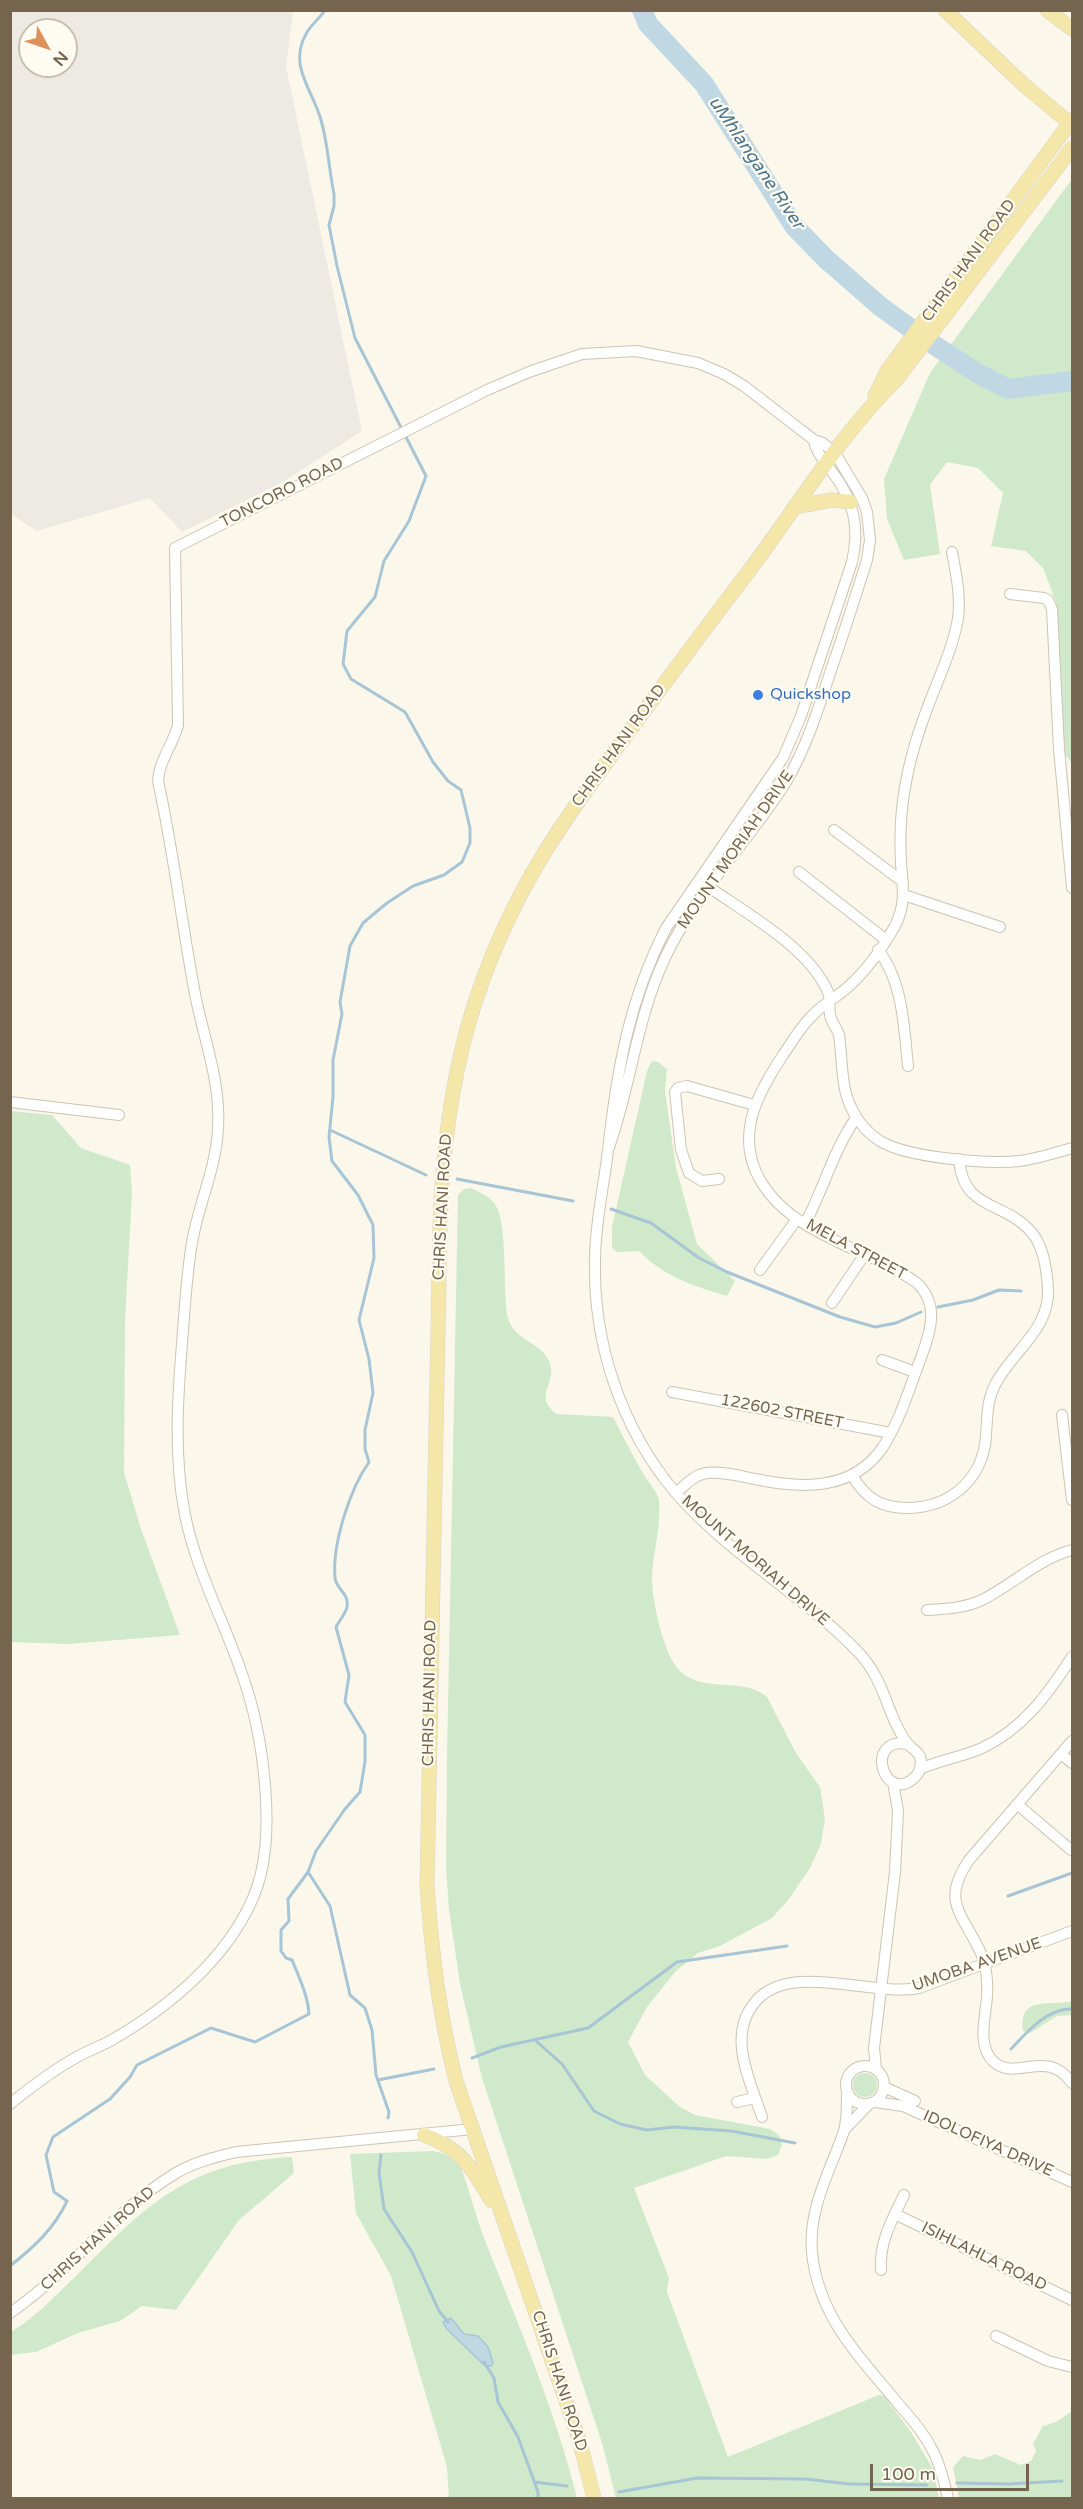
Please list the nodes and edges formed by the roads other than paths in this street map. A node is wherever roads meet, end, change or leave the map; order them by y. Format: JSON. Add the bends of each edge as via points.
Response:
{"nodes":[{"id":1,"x":945,"y":10,"type":"edge"},
{"id":2,"x":1047,"y":10,"type":"edge"},
{"id":3,"x":1072,"y":29,"type":"edge"},
{"id":4,"x":1072,"y":123,"type":"edge"},
{"id":5,"x":1072,"y":148,"type":"edge"},
{"id":6,"x":960,"y":284,"type":"junction"},
{"id":7,"x":830,"y":458,"type":"junction"},
{"id":8,"x":850,"y":502,"type":"junction"},
{"id":9,"x":794,"y":507,"type":"junction"},
{"id":10,"x":952,"y":552,"type":"dead end"},
{"id":11,"x":1010,"y":594,"type":"dead end"},
{"id":12,"x":834,"y":830,"type":"dead end"},
{"id":13,"x":799,"y":872,"type":"dead end"},
{"id":14,"x":699,"y":879,"type":"junction"},
{"id":15,"x":903,"y":882,"type":"junction"},
{"id":16,"x":711,"y":888,"type":"junction"},
{"id":17,"x":1072,"y":888,"type":"edge"},
{"id":18,"x":904,"y":895,"type":"junction"},
{"id":19,"x":1000,"y":927,"type":"dead end"},
{"id":20,"x":886,"y":940,"type":"junction"},
{"id":21,"x":878,"y":950,"type":"junction"},
{"id":22,"x":831,"y":999,"type":"junction"},
{"id":23,"x":908,"y":1066,"type":"dead end"},
{"id":24,"x":10,"y":1102,"type":"edge"},
{"id":25,"x":754,"y":1105,"type":"junction"},
{"id":26,"x":119,"y":1115,"type":"dead end"},
{"id":27,"x":856,"y":1118,"type":"junction"},
{"id":28,"x":1072,"y":1148,"type":"edge"},
{"id":29,"x":608,"y":1150,"type":"junction"},
{"id":30,"x":959,"y":1159,"type":"junction"},
{"id":31,"x":719,"y":1179,"type":"dead end"},
{"id":32,"x":801,"y":1221,"type":"junction"},
{"id":33,"x":865,"y":1254,"type":"junction"},
{"id":34,"x":760,"y":1270,"type":"dead end"},
{"id":35,"x":832,"y":1303,"type":"dead end"},
{"id":36,"x":882,"y":1360,"type":"dead end"},
{"id":37,"x":915,"y":1372,"type":"junction"},
{"id":38,"x":672,"y":1392,"type":"dead end"},
{"id":39,"x":1062,"y":1415,"type":"dead end"},
{"id":40,"x":891,"y":1433,"type":"junction"},
{"id":41,"x":852,"y":1475,"type":"junction"},
{"id":42,"x":676,"y":1493,"type":"junction"},
{"id":43,"x":1072,"y":1500,"type":"edge"},
{"id":44,"x":1072,"y":1550,"type":"edge"},
{"id":45,"x":927,"y":1610,"type":"dead end"},
{"id":46,"x":1072,"y":1657,"type":"edge"},
{"id":47,"x":895,"y":1721,"type":"junction"},
{"id":48,"x":1072,"y":1741,"type":"edge"},
{"id":49,"x":890,"y":1746,"type":"junction"},
{"id":50,"x":913,"y":1748,"type":"junction"},
{"id":51,"x":1061,"y":1754,"type":"junction"},
{"id":52,"x":944,"y":1759,"type":"junction"},
{"id":53,"x":1072,"y":1763,"type":"edge"},
{"id":54,"x":920,"y":1769,"type":"junction"},
{"id":55,"x":893,"y":1782,"type":"junction"},
{"id":56,"x":906,"y":1783,"type":"junction"},
{"id":57,"x":1017,"y":1804,"type":"junction"},
{"id":58,"x":898,"y":1811,"type":"junction"},
{"id":59,"x":1071,"y":1850,"type":"edge"},
{"id":60,"x":1072,"y":1931,"type":"edge"},
{"id":61,"x":985,"y":1965,"type":"junction"},
{"id":62,"x":880,"y":1989,"type":"junction"},
{"id":63,"x":871,"y":2068,"type":"junction"},
{"id":64,"x":1072,"y":2083,"type":"edge"},
{"id":65,"x":884,"y":2087,"type":"junction"},
{"id":66,"x":848,"y":2095,"type":"junction"},
{"id":67,"x":755,"y":2098,"type":"junction"},
{"id":68,"x":736,"y":2102,"type":"dead end"},
{"id":69,"x":872,"y":2103,"type":"junction"},
{"id":70,"x":10,"y":2104,"type":"edge"},
{"id":71,"x":903,"y":2106,"type":"junction"},
{"id":72,"x":762,"y":2117,"type":"dead end"},
{"id":73,"x":473,"y":2129,"type":"junction"},
{"id":74,"x":845,"y":2129,"type":"junction"},
{"id":75,"x":424,"y":2135,"type":"junction"},
{"id":76,"x":1072,"y":2182,"type":"edge"},
{"id":77,"x":904,"y":2195,"type":"dead end"},
{"id":78,"x":895,"y":2214,"type":"junction"},
{"id":79,"x":505,"y":2225,"type":"junction"},
{"id":80,"x":881,"y":2270,"type":"dead end"},
{"id":81,"x":1072,"y":2300,"type":"edge"},
{"id":82,"x":10,"y":2313,"type":"edge"},
{"id":83,"x":996,"y":2336,"type":"dead end"},
{"id":84,"x":1072,"y":2367,"type":"edge"},
{"id":85,"x":594,"y":2499,"type":"edge"},
{"id":86,"x":948,"y":2499,"type":"edge"}],
"edges":[{"from":1,"to":4,"type":"main road","via":[[1024,85]]},
{"from":2,"to":3,"type":"main road"},
{"from":4,"to":6,"type":"main road","name":"CHRIS HANI ROAD","via":[[1015,198]]},
{"from":5,"to":6,"type":"main road","name":"CHRIS HANI ROAD","via":[[1028,207]]},
{"from":6,"to":7,"type":"main road","name":"CHRIS HANI ROAD"},
{"from":7,"to":8,"type":"street","name":"MOUNT MORIAH DRIVE"},
{"from":7,"to":9,"type":"main road","name":"CHRIS HANI ROAD"},
{"from":7,"to":16,"type":"street","name":"MOUNT MORIAH DRIVE","via":[[862,498],[870,540],[867,560],[796,764]]},
{"from":7,"to":70,"type":"street","name":"TONCORO ROAD","via":[[814,440],[744,386],[698,363],[636,351],[582,354],[498,385],[176,548],[178,725],[159,769],[158,781],[219,1101],[214,1162],[192,1241],[187,1282],[177,1412],[179,1476],[195,1553],[244,1678],[256,1725],[267,1827],[264,1864],[254,1896],[239,1924],[216,1957],[188,1985],[111,2041],[74,2058]]},
{"from":8,"to":9,"type":"main road","via":[[832,500]]},
{"from":8,"to":14,"type":"street","name":"MOUNT MORIAH DRIVE","via":[[855,515],[856,546],[795,731],[783,758]]},
{"from":9,"to":73,"type":"main road","name":"CHRIS HANI ROAD","via":[[543,855],[488,966],[458,1063],[442,1162],[427,1886],[442,2023]]},
{"from":10,"to":15,"type":"street","via":[[958,617],[908,770],[900,837]]},
{"from":11,"to":17,"type":"street","via":[[1037,596],[1048,600],[1052,609]]},
{"from":12,"to":15,"type":"street"},
{"from":13,"to":20,"type":"street"},
{"from":14,"to":16,"type":"street"},
{"from":14,"to":29,"type":"street","name":"MOUNT MORIAH DRIVE","via":[[661,938],[636,999],[621,1053]]},
{"from":15,"to":18,"type":"street"},
{"from":16,"to":22,"type":"street","via":[[802,957]]},
{"from":16,"to":29,"type":"street","name":"MOUNT MORIAH DRIVE","via":[[664,959],[638,1034]]},
{"from":18,"to":19,"type":"street"},
{"from":18,"to":20,"type":"street","name":"MELA STREET","via":[[899,917]]},
{"from":20,"to":21,"type":"street","name":"MELA STREET"},
{"from":21,"to":22,"type":"street","name":"MELA STREET","via":[[849,987]]},
{"from":21,"to":23,"type":"street","via":[[887,960],[898,994]]},
{"from":22,"to":25,"type":"street","name":"MELA STREET","via":[[800,1029]]},
{"from":22,"to":27,"type":"street","via":[[830,1015],[838,1032],[846,1093]]},
{"from":24,"to":26,"type":"street"},
{"from":25,"to":31,"type":"street","via":[[687,1086],[675,1092],[681,1150],[689,1173],[702,1181]]},
{"from":25,"to":32,"type":"street","name":"MELA STREET","via":[[749,1132],[756,1171],[771,1196]]},
{"from":27,"to":30,"type":"street","via":[[868,1132],[895,1149]]},
{"from":27,"to":32,"type":"street","via":[[834,1155],[815,1205]]},
{"from":28,"to":30,"type":"street","via":[[1021,1161]]},
{"from":29,"to":42,"type":"street","name":"MOUNT MORIAH DRIVE","via":[[595,1258],[603,1345],[627,1415]]},
{"from":30,"to":41,"type":"street","via":[[960,1174],[969,1191],[1023,1224],[1038,1243],[1048,1283],[1045,1315],[996,1382],[988,1400],[983,1454],[975,1474],[957,1493],[928,1506],[887,1506],[866,1495]]},
{"from":32,"to":33,"type":"street","name":"MELA STREET"},
{"from":32,"to":34,"type":"street"},
{"from":33,"to":35,"type":"street"},
{"from":33,"to":37,"type":"street","name":"MELA STREET","via":[[909,1277],[929,1300],[930,1331]]},
{"from":36,"to":37,"type":"street"},
{"from":37,"to":40,"type":"street","name":"MELA STREET"},
{"from":38,"to":40,"type":"street","name":"122602 STREET"},
{"from":39,"to":43,"type":"street"},
{"from":40,"to":41,"type":"street","name":"MELA STREET","via":[[872,1460]]},
{"from":41,"to":42,"type":"street","name":"MELA STREET","via":[[819,1486],[800,1486],[705,1473]]},
{"from":42,"to":47,"type":"street","name":"MOUNT MORIAH DRIVE","via":[[861,1656],[880,1682]]},
{"from":44,"to":45,"type":"street","via":[[982,1600]]},
{"from":46,"to":52,"type":"street","via":[[1037,1707],[1020,1724],[983,1748]]},
{"from":47,"to":49,"type":"street"},
{"from":47,"to":50,"type":"street","name":"MOUNT MORIAH DRIVE"},
{"from":48,"to":51,"type":"street"},
{"from":49,"to":50,"type":"street"},
{"from":49,"to":55,"type":"street","via":[[883,1756],[882,1768]]},
{"from":50,"to":52,"type":"street"},
{"from":50,"to":54,"type":"street","name":"MOUNT MORIAH DRIVE","via":[[921,1762]]},
{"from":51,"to":53,"type":"street"},
{"from":51,"to":57,"type":"street"},
{"from":52,"to":54,"type":"street"},
{"from":54,"to":56,"type":"street"},
{"from":55,"to":56,"type":"street"},
{"from":55,"to":58,"type":"street"},
{"from":56,"to":58,"type":"street"},
{"from":57,"to":59,"type":"street"},
{"from":57,"to":61,"type":"street","via":[[969,1860],[958,1880],[958,1911]]},
{"from":58,"to":62,"type":"street","via":[[895,1872]]},
{"from":60,"to":61,"type":"street","name":"UMOBA AVENUE"},
{"from":61,"to":62,"type":"street","name":"UMOBA AVENUE","via":[[919,1988]]},
{"from":61,"to":64,"type":"street","via":[[988,1988],[984,2039],[989,2056],[1009,2068],[1053,2067]]},
{"from":62,"to":63,"type":"street"},
{"from":62,"to":67,"type":"street","name":"UMOBA AVENUE","via":[[798,1982],[777,1987],[758,1999],[748,2011],[741,2040]]},
{"from":63,"to":65,"type":"street","via":[[881,2075]]},
{"from":63,"to":66,"type":"street","via":[[859,2067],[848,2075]]},
{"from":65,"to":69,"type":"street","via":[[882,2095]]},
{"from":65,"to":71,"type":"street","name":"IDOLOFIYA DRIVE","via":[[915,2102]]},
{"from":66,"to":69,"type":"street","via":[[857,2104]]},
{"from":66,"to":74,"type":"street"},
{"from":67,"to":68,"type":"street"},
{"from":67,"to":72,"type":"street","name":"UMOBA AVENUE"},
{"from":69,"to":71,"type":"street","name":"IDOLOFIYA DRIVE"},
{"from":69,"to":74,"type":"street"},
{"from":71,"to":76,"type":"street","name":"IDOLOFIYA DRIVE"},
{"from":73,"to":75,"type":"street","name":"CHRIS HANI ROAD"},
{"from":73,"to":79,"type":"main road","name":"CHRIS HANI ROAD"},
{"from":74,"to":86,"type":"street","via":[[818,2193],[812,2250],[816,2279],[827,2311],[846,2341],[933,2450]]},
{"from":75,"to":79,"type":"main road","via":[[446,2143],[460,2154]]},
{"from":75,"to":82,"type":"street","name":"CHRIS HANI ROAD","via":[[236,2152],[204,2161],[148,2192],[58,2276]]},
{"from":77,"to":78,"type":"street"},
{"from":78,"to":80,"type":"street","via":[[882,2248]]},
{"from":78,"to":81,"type":"street","name":"ISIHLAHLA ROAD"},
{"from":79,"to":85,"type":"main road","name":"CHRIS HANI ROAD","via":[[579,2439]]},
{"from":83,"to":84,"type":"street","via":[[1048,2361]]}]}
